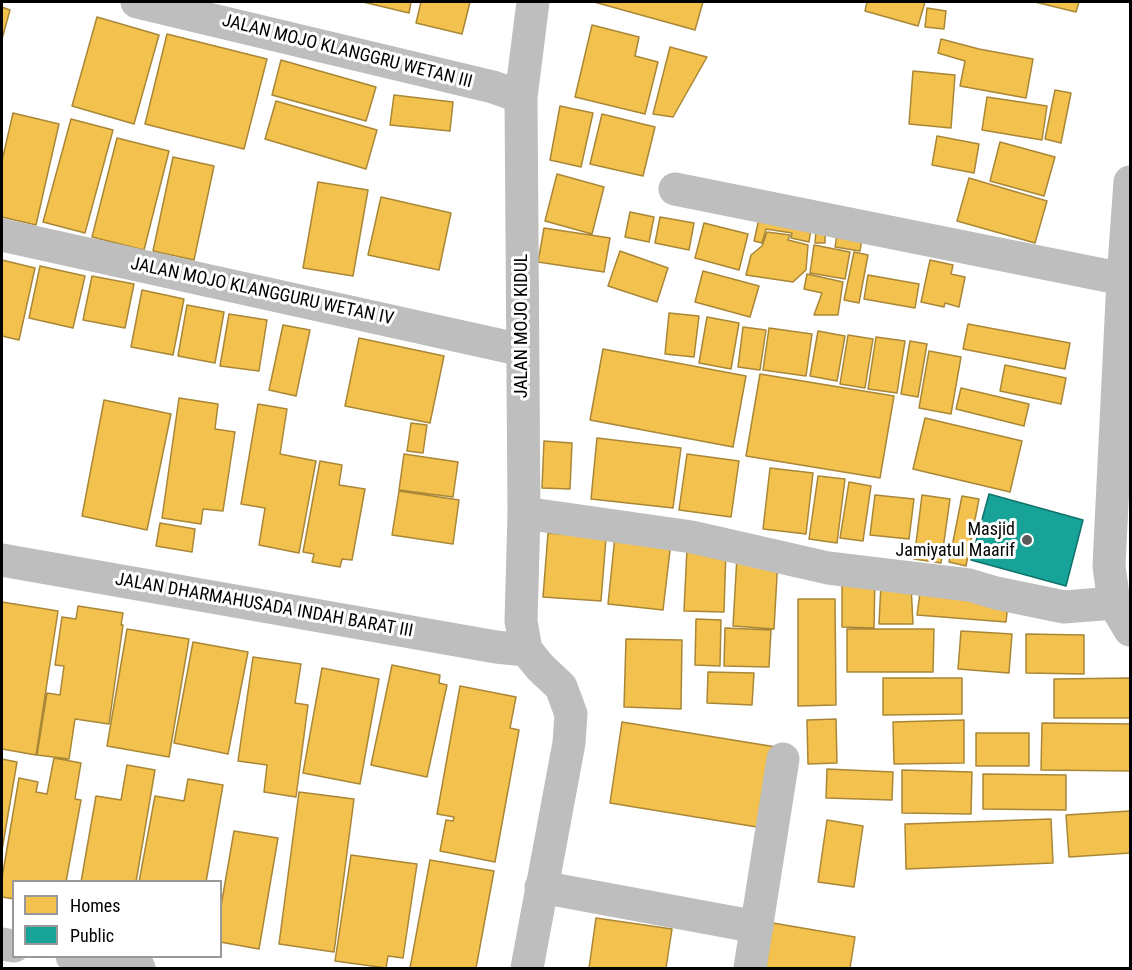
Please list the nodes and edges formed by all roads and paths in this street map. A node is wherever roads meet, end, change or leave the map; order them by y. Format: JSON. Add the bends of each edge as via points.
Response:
{"nodes":[{"id":1,"x":137,"y":2,"type":"edge"},
{"id":2,"x":533,"y":2,"type":"edge"},
{"id":3,"x":521,"y":97,"type":"junction"},
{"id":4,"x":1131,"y":182,"type":"edge"},
{"id":5,"x":675,"y":189,"type":"dead end"},
{"id":6,"x":2,"y":235,"type":"edge"},
{"id":7,"x":1122,"y":279,"type":"junction"},
{"id":8,"x":522,"y":350,"type":"junction"},
{"id":9,"x":524,"y":513,"type":"junction"},
{"id":10,"x":2,"y":560,"type":"edge"},
{"id":11,"x":1123,"y":616,"type":"edge"},
{"id":12,"x":526,"y":650,"type":"junction"},
{"id":13,"x":783,"y":759,"type":"dead end"},
{"id":14,"x":541,"y":887,"type":"junction"},
{"id":15,"x":757,"y":927,"type":"junction"},
{"id":16,"x":78,"y":958,"type":"edge"},
{"id":17,"x":139,"y":969,"type":"edge"},
{"id":18,"x":527,"y":969,"type":"edge"},
{"id":19,"x":750,"y":969,"type":"edge"}],
"edges":[{"from":1,"to":3,"type":"street","name":"JALAN MOJO KLANGGRU WETAN III"},
{"from":2,"to":3,"type":"street","name":"JALAN MOJO KIDUL"},
{"from":3,"to":8,"type":"street","name":"JALAN MOJO KIDUL"},
{"from":4,"to":7,"type":"street"},
{"from":5,"to":7,"type":"street"},
{"from":6,"to":8,"type":"street","name":"JALAN MOJO KLANGGURU WETAN IV"},
{"from":7,"to":11,"type":"street","via":[[1109,566]]},
{"from":8,"to":9,"type":"street","name":"JALAN MOJO KIDUL"},
{"from":9,"to":11,"type":"street","via":[[692,537],[828,568],[969,585]]},
{"from":9,"to":12,"type":"street","name":"JALAN MOJO KIDUL","via":[[521,621]]},
{"from":10,"to":12,"type":"street","name":"JALAN DHARMAHUSADA INDAH BARAT III"},
{"from":12,"to":14,"type":"street","via":[[561,687],[571,714]]},
{"from":13,"to":15,"type":"street"},
{"from":14,"to":15,"type":"street"},
{"from":14,"to":18,"type":"street"},
{"from":15,"to":19,"type":"street"},
{"from":16,"to":17,"type":"street"}]}
